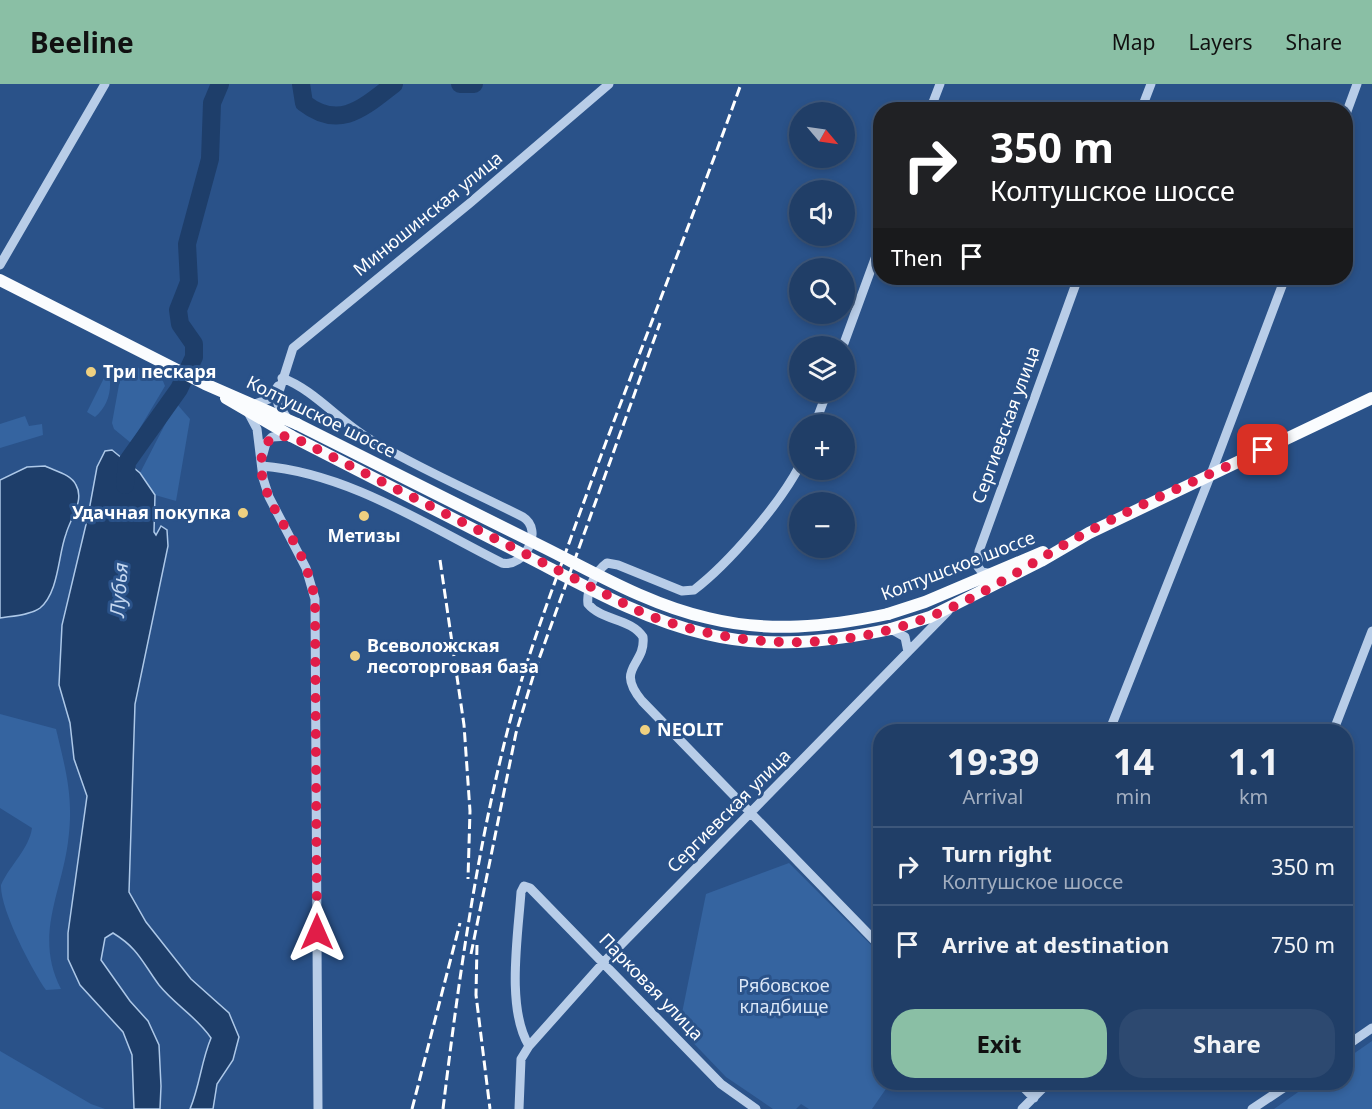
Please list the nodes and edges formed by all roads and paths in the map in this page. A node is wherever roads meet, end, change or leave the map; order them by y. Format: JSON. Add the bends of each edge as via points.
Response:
{"nodes":[{"id":1,"x":105,"y":84,"type":"edge"},
{"id":2,"x":609,"y":84,"type":"edge"},
{"id":3,"x":940,"y":84,"type":"edge"},
{"id":4,"x":1151,"y":84,"type":"edge"},
{"id":5,"x":1357,"y":84,"type":"edge"},
{"id":6,"x":933,"y":102,"type":"edge"},
{"id":7,"x":1144,"y":102,"type":"edge"},
{"id":8,"x":1350,"y":102,"type":"edge"},
{"id":9,"x":873,"y":264,"type":"edge"},
{"id":10,"x":0,"y":265,"type":"edge"},
{"id":11,"x":0,"y":280,"type":"edge"},
{"id":12,"x":1075,"y":285,"type":"edge"},
{"id":13,"x":1282,"y":285,"type":"edge"},
{"id":14,"x":847,"y":336,"type":"edge"},
{"id":15,"x":282,"y":378,"type":"junction"},
{"id":16,"x":1372,"y":398,"type":"edge"},
{"id":17,"x":252,"y":409,"type":"junction"},
{"id":18,"x":293,"y":422,"type":"junction"},
{"id":19,"x":291,"y":436,"type":"junction"},
{"id":20,"x":262,"y":466,"type":"junction"},
{"id":21,"x":1211,"y":474,"type":"junction"},
{"id":22,"x":792,"y":480,"type":"edge"},
{"id":23,"x":1062,"y":547,"type":"junction"},
{"id":24,"x":994,"y":573,"type":"junction"},
{"id":25,"x":956,"y":604,"type":"junction"},
{"id":26,"x":891,"y":630,"type":"junction"},
{"id":27,"x":1372,"y":631,"type":"edge"},
{"id":28,"x":908,"y":652,"type":"junction"},
{"id":29,"x":1112,"y":724,"type":"edge"},
{"id":30,"x":1336,"y":724,"type":"edge"},
{"id":31,"x":749,"y":813,"type":"junction"},
{"id":32,"x":873,"y":939,"type":"edge"},
{"id":33,"x":604,"y":962,"type":"junction"},
{"id":34,"x":1372,"y":1028,"type":"edge"},
{"id":35,"x":1353,"y":1041,"type":"edge"},
{"id":36,"x":529,"y":1046,"type":"junction"},
{"id":37,"x":1026,"y":1090,"type":"edge"},
{"id":38,"x":1041,"y":1090,"type":"edge"},
{"id":39,"x":1280,"y":1090,"type":"edge"},
{"id":40,"x":1034,"y":1098,"type":"junction"},
{"id":41,"x":318,"y":1109,"type":"edge"},
{"id":42,"x":519,"y":1109,"type":"edge"},
{"id":43,"x":756,"y":1109,"type":"edge"},
{"id":44,"x":1022,"y":1109,"type":"edge"},
{"id":45,"x":1252,"y":1109,"type":"edge"}],
"edges":[{"from":1,"to":10,"type":"street"},
{"from":2,"to":15,"type":"street","name":"Минюшинская улица","via":[[303,338],[289,355]]},
{"from":3,"to":6,"type":"street"},
{"from":4,"to":7,"type":"street"},
{"from":5,"to":8,"type":"street"},
{"from":9,"to":14,"type":"street"},
{"from":11,"to":17,"type":"main road","name":"Колтушское шоссе"},
{"from":12,"to":24,"type":"street","name":"Сергиевская улица","via":[[979,551],[978,567],[988,574]]},
{"from":13,"to":21,"type":"street"},
{"from":15,"to":17,"type":"street","name":"Минюшинская улица","via":[[270,399]]},
{"from":15,"to":18,"type":"street","name":"Минюшинская улица","via":[[279,404]]},
{"from":15,"to":20,"type":"street","via":[[298,385],[369,439],[523,517],[531,524],[533,536],[518,561],[502,564],[354,489],[308,473]]},
{"from":16,"to":21,"type":"main road","name":"Колтушское шоссе"},
{"from":17,"to":18,"type":"main road","name":"Колтушское шоссе"},
{"from":17,"to":19,"type":"main road","name":"Колтушское шоссе"},
{"from":17,"to":20,"type":"street"},
{"from":18,"to":24,"type":"main road","name":"Колтушское шоссе","bridge":true,"via":[[593,572],[683,612],[710,619],[762,627],[835,625],[888,615]]},
{"from":19,"to":20,"type":"street","via":[[272,437],[263,452]]},
{"from":19,"to":26,"type":"main road","name":"Колтушское шоссе","bridge":true,"via":[[585,586],[679,627],[759,642],[798,643]]},
{"from":20,"to":41,"type":"street","via":[[269,497],[306,568],[315,600]]},
{"from":21,"to":23,"type":"main road","name":"Колтушское шоссе"},
{"from":21,"to":29,"type":"street"},
{"from":22,"to":31,"type":"street","via":[[767,514],[694,590],[682,591],[613,563],[603,566],[588,604],[639,632],[643,643],[630,676],[633,691]]},
{"from":23,"to":24,"type":"main road","name":"Колтушское шоссе"},
{"from":23,"to":25,"type":"main road","name":"Колтушское шоссе"},
{"from":25,"to":26,"type":"main road","name":"Колтушское шоссе"},
{"from":25,"to":28,"type":"street","name":"Сергиевская улица"},
{"from":26,"to":28,"type":"street","via":[[904,637]]},
{"from":27,"to":30,"type":"street"},
{"from":28,"to":31,"type":"street","name":"Сергиевская улица"},
{"from":31,"to":32,"type":"street"},
{"from":31,"to":33,"type":"street","name":"Сергиевская улица"},
{"from":33,"to":36,"type":"street","name":"Сергиевская улица"},
{"from":33,"to":36,"type":"street","name":"Парковая улица","via":[[524,886],[516,970],[520,1031]]},
{"from":33,"to":43,"type":"street","name":"Парковая улица","via":[[721,1084]]},
{"from":34,"to":35,"type":"street"},
{"from":36,"to":42,"type":"street","via":[[521,1059]]},
{"from":37,"to":40,"type":"street"},
{"from":38,"to":40,"type":"street"},
{"from":39,"to":45,"type":"street"},
{"from":40,"to":44,"type":"street"}]}
